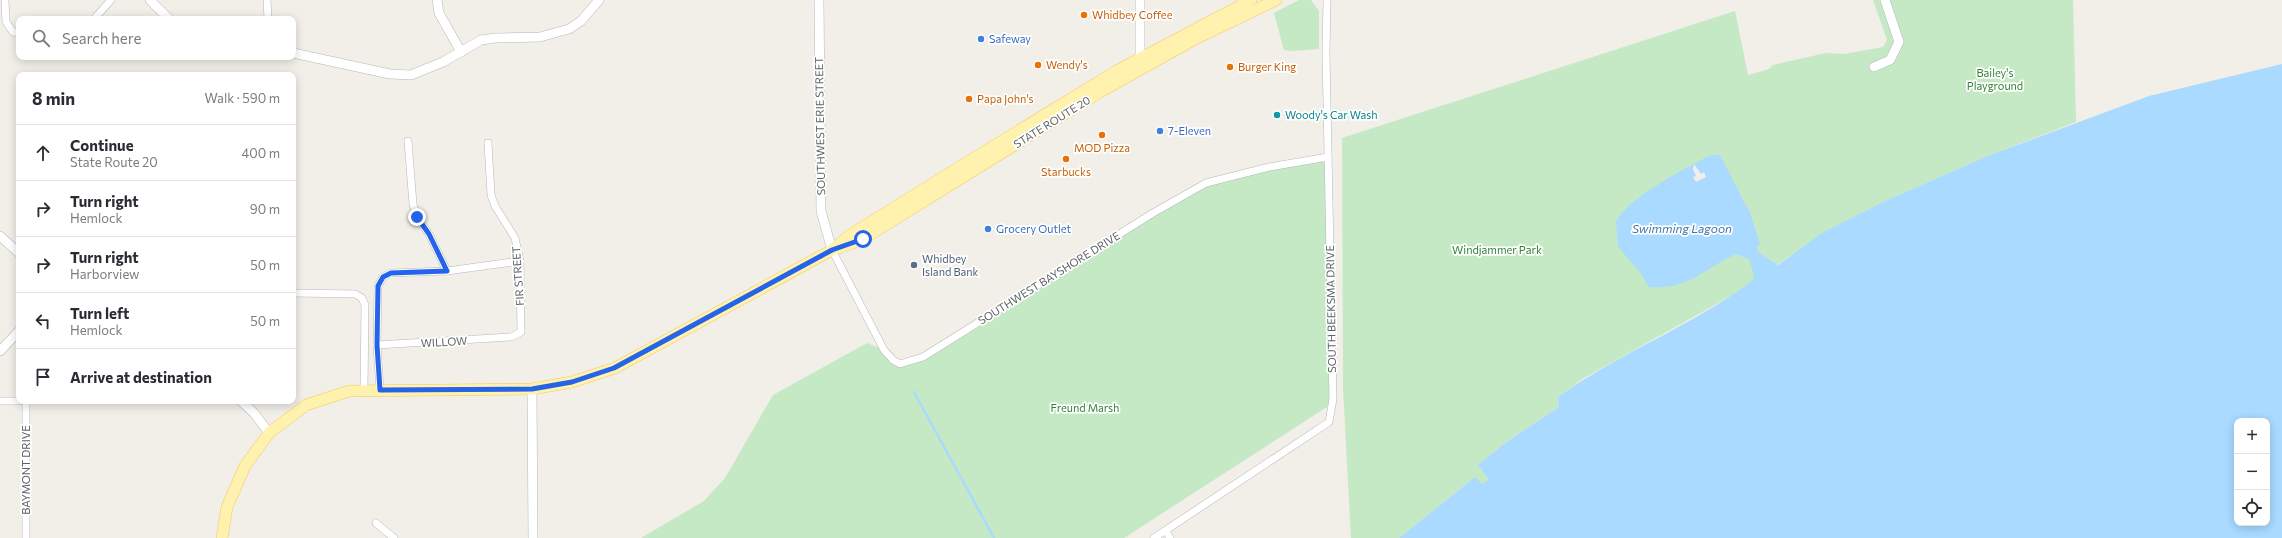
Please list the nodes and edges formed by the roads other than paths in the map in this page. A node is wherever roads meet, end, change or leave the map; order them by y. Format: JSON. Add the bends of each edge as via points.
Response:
{"nodes":[{"id":1,"x":5,"y":0,"type":"edge"},
{"id":2,"x":111,"y":0,"type":"edge"},
{"id":3,"x":150,"y":0,"type":"edge"},
{"id":4,"x":267,"y":0,"type":"edge"},
{"id":5,"x":438,"y":0,"type":"edge"},
{"id":6,"x":600,"y":0,"type":"edge"},
{"id":7,"x":819,"y":0,"type":"edge"},
{"id":8,"x":1140,"y":0,"type":"edge"},
{"id":9,"x":1251,"y":0,"type":"edge"},
{"id":10,"x":1276,"y":0,"type":"edge"},
{"id":11,"x":1327,"y":0,"type":"edge"},
{"id":12,"x":1885,"y":0,"type":"edge"},
{"id":13,"x":97,"y":16,"type":"edge"},
{"id":14,"x":166,"y":16,"type":"edge"},
{"id":15,"x":268,"y":16,"type":"edge"},
{"id":16,"x":16,"y":32,"type":"edge"},
{"id":17,"x":460,"y":52,"type":"junction"},
{"id":18,"x":296,"y":54,"type":"edge"},
{"id":19,"x":1141,"y":56,"type":"junction"},
{"id":20,"x":1874,"y":67,"type":"dead end"},
{"id":21,"x":1136,"y":72,"type":"junction"},
{"id":22,"x":408,"y":141,"type":"dead end"},
{"id":23,"x":488,"y":143,"type":"dead end"},
{"id":24,"x":1328,"y":157,"type":"junction"},
{"id":25,"x":0,"y":236,"type":"edge"},
{"id":26,"x":16,"y":250,"type":"edge"},
{"id":27,"x":832,"y":250,"type":"junction"},
{"id":28,"x":520,"y":261,"type":"junction"},
{"id":29,"x":447,"y":271,"type":"junction"},
{"id":30,"x":296,"y":293,"type":"edge"},
{"id":31,"x":16,"y":334,"type":"edge"},
{"id":32,"x":511,"y":337,"type":"joint"},
{"id":33,"x":377,"y":345,"type":"junction"},
{"id":34,"x":0,"y":351,"type":"edge"},
{"id":35,"x":532,"y":389,"type":"junction"},
{"id":36,"x":380,"y":390,"type":"junction"},
{"id":37,"x":364,"y":391,"type":"junction"},
{"id":38,"x":0,"y":401,"type":"edge"},
{"id":39,"x":16,"y":401,"type":"edge"},
{"id":40,"x":26,"y":404,"type":"edge"},
{"id":41,"x":244,"y":404,"type":"edge"},
{"id":42,"x":269,"y":433,"type":"junction"},
{"id":43,"x":376,"y":523,"type":"dead end"},
{"id":44,"x":1166,"y":531,"type":"junction"},
{"id":45,"x":26,"y":538,"type":"edge"},
{"id":46,"x":222,"y":538,"type":"edge"},
{"id":47,"x":394,"y":538,"type":"edge"},
{"id":48,"x":534,"y":538,"type":"edge"},
{"id":49,"x":1154,"y":538,"type":"edge"},
{"id":50,"x":1170,"y":538,"type":"edge"}],
"edges":[{"from":1,"to":16,"type":"street","via":[[6,22]]},
{"from":2,"to":13,"type":"street"},
{"from":3,"to":14,"type":"street"},
{"from":4,"to":15,"type":"street"},
{"from":5,"to":17,"type":"street","via":[[439,13]]},
{"from":6,"to":17,"type":"street","via":[[582,21],[569,29],[555,34],[481,40]]},
{"from":7,"to":27,"type":"street","name":"SOUTHWEST ERIE STREET","via":[[821,211]]},
{"from":8,"to":19,"type":"street"},
{"from":9,"to":19,"type":"main road","name":"STATE ROUTE 20"},
{"from":10,"to":21,"type":"main road","name":"STATE ROUTE 20","via":[[1194,39]]},
{"from":11,"to":24,"type":"street","name":"SOUTH BEEKSMA DRIVE"},
{"from":12,"to":20,"type":"street","via":[[1899,42],[1890,60]]},
{"from":17,"to":18,"type":"street","via":[[423,71],[406,76]]},
{"from":19,"to":21,"type":"street"},
{"from":19,"to":27,"type":"main road","name":"STATE ROUTE 20","via":[[850,235]]},
{"from":21,"to":27,"type":"main road","name":"STATE ROUTE 20","via":[[863,239]]},
{"from":22,"to":29,"type":"street","via":[[413,204],[417,217],[429,234]]},
{"from":23,"to":28,"type":"street","name":"FIR STREET","via":[[491,194],[495,206],[515,238]]},
{"from":24,"to":27,"type":"street","name":"SOUTHWEST BAYSHORE DRIVE","via":[[1269,166],[1206,184],[1153,213],[912,362],[900,364],[884,350]]},
{"from":24,"to":44,"type":"street","name":"SOUTH BEEKSMA DRIVE","via":[[1333,398],[1329,422]]},
{"from":25,"to":26,"type":"street"},
{"from":27,"to":35,"type":"main road","name":"STATE ROUTE 20","via":[[614,368],[572,382]]},
{"from":28,"to":29,"type":"street"},
{"from":28,"to":32,"type":"street","name":"FIR STREET","via":[[522,328],[521,332]]},
{"from":29,"to":33,"type":"street","via":[[391,273],[383,277],[378,286]]},
{"from":30,"to":37,"type":"street","via":[[356,294],[362,298],[365,305]]},
{"from":31,"to":34,"type":"street"},
{"from":32,"to":33,"type":"street","name":"WILLOW"},
{"from":33,"to":36,"type":"street"},
{"from":35,"to":36,"type":"main road","name":"STATE ROUTE 20"},
{"from":35,"to":48,"type":"street"},
{"from":36,"to":37,"type":"main road","name":"STATE ROUTE 20"},
{"from":37,"to":42,"type":"main road","name":"STATE ROUTE 20","via":[[349,391],[306,405]]},
{"from":38,"to":39,"type":"street"},
{"from":40,"to":45,"type":"street","name":"BAYMONT DRIVE"},
{"from":41,"to":42,"type":"street"},
{"from":42,"to":46,"type":"main road","name":"STATE ROUTE 20","via":[[245,466],[227,507]]},
{"from":43,"to":47,"type":"street"},
{"from":44,"to":49,"type":"street","name":"SOUTH BEEKSMA DRIVE"},
{"from":44,"to":50,"type":"street"}]}
